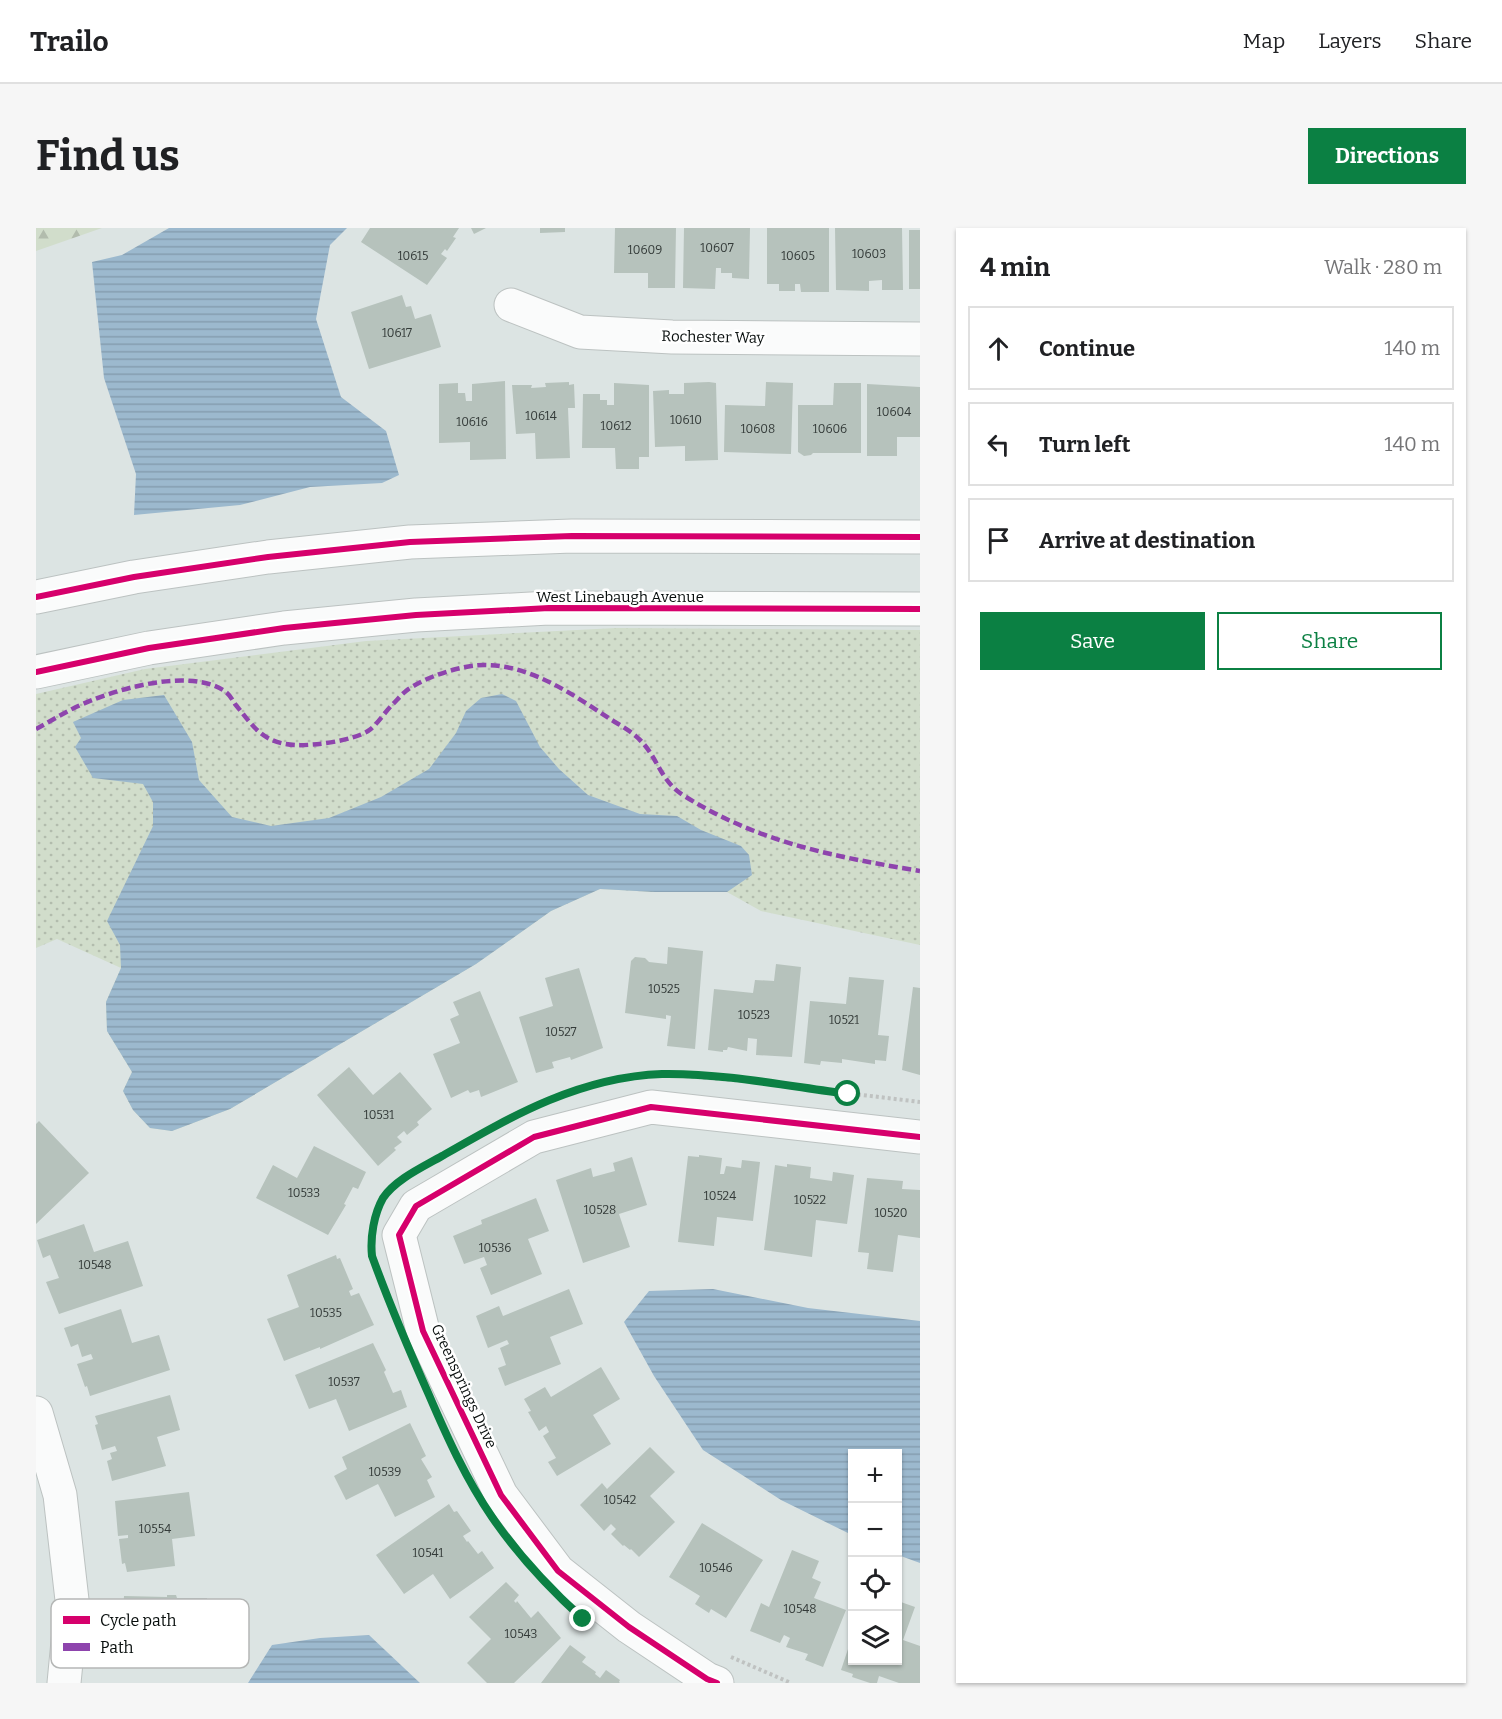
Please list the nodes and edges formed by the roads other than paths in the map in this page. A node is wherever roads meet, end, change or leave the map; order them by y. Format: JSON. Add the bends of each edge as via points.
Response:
{"nodes":[{"id":1,"x":511,"y":306,"type":"dead end"},
{"id":2,"x":920,"y":339,"type":"edge"},
{"id":3,"x":920,"y":537,"type":"edge"},
{"id":4,"x":36,"y":597,"type":"edge"},
{"id":5,"x":920,"y":609,"type":"edge"},
{"id":6,"x":36,"y":672,"type":"edge"},
{"id":7,"x":920,"y":1137,"type":"edge"},
{"id":8,"x":36,"y":1413,"type":"edge"},
{"id":9,"x":72,"y":1599,"type":"edge"},
{"id":10,"x":65,"y":1668,"type":"edge"},
{"id":11,"x":723,"y":1670,"type":"edge"},
{"id":12,"x":63,"y":1683,"type":"edge"}],
"edges":[{"from":1,"to":2,"type":"street","name":"Rochester Way","via":[[580,332],[672,337]]},
{"from":3,"to":4,"type":"street","via":[[583,536],[410,542],[268,557],[134,577]]},
{"from":5,"to":6,"type":"street","name":"West Linebaugh Avenue","via":[[549,608],[416,615],[284,628],[149,648]]},
{"from":7,"to":11,"type":"street","name":"Greensprings Drive","via":[[651,1107],[534,1137],[416,1206],[399,1235],[423,1331],[501,1494],[558,1571],[628,1627],[707,1678]]},
{"from":8,"to":9,"type":"street","via":[[60,1495]]},
{"from":10,"to":12,"type":"street"}]}
